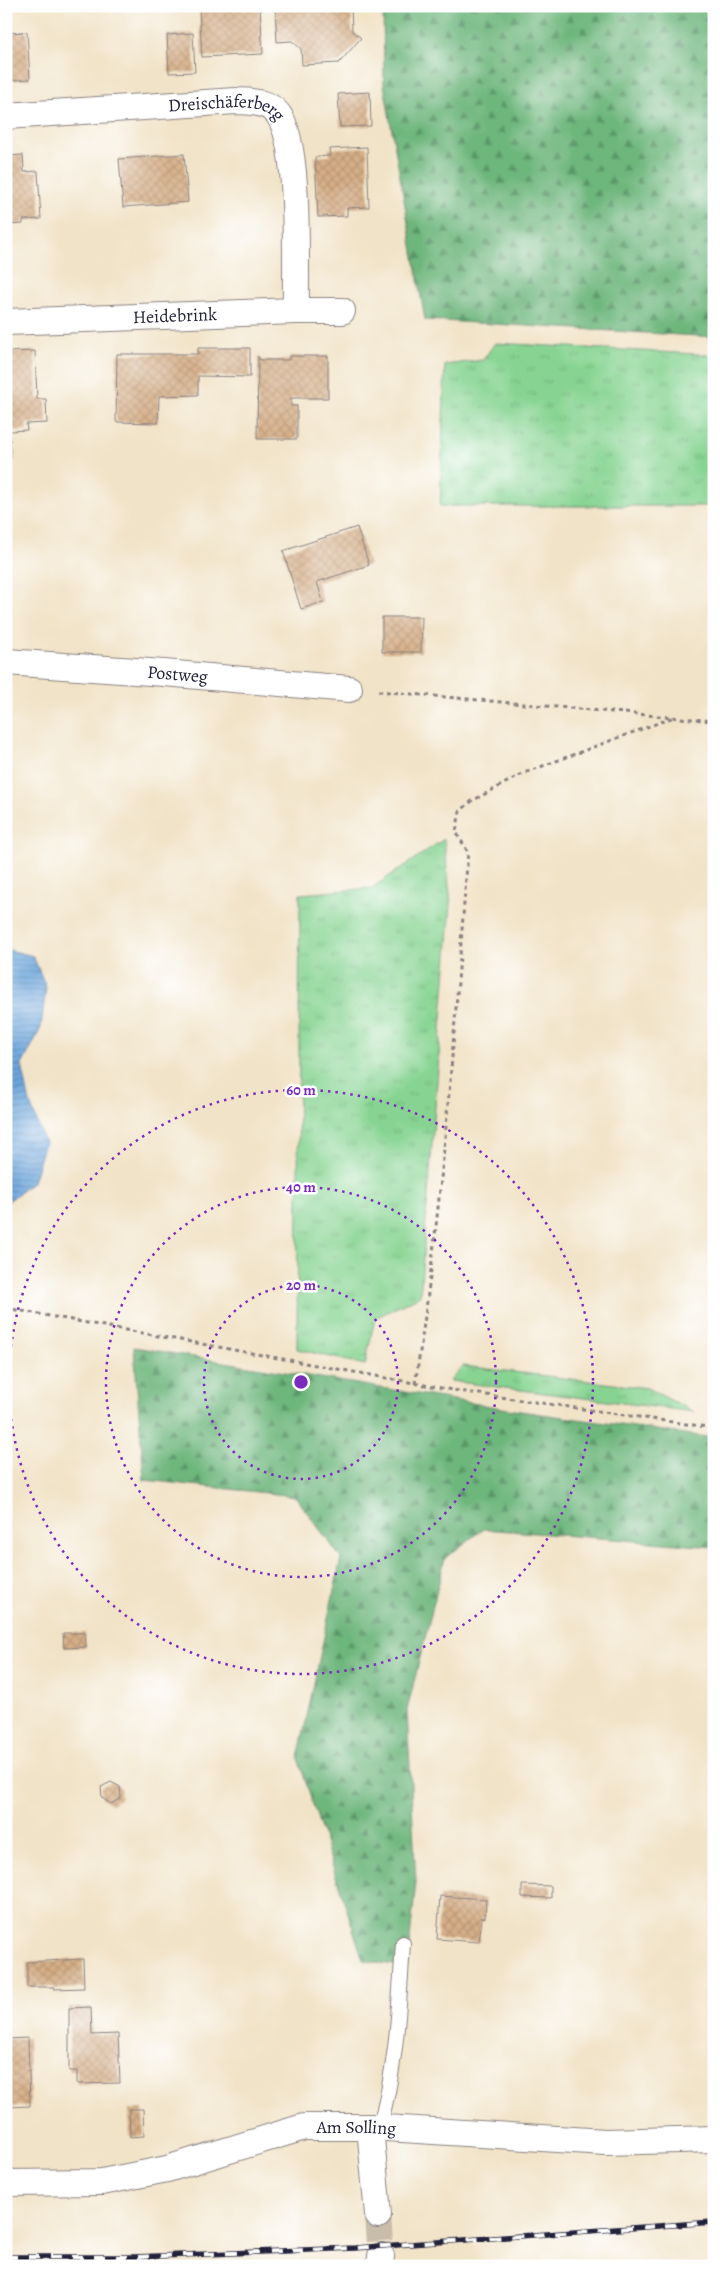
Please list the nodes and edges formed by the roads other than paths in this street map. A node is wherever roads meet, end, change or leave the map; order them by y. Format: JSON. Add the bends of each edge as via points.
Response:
{"nodes":[{"id":1,"x":6,"y":116,"type":"edge"},
{"id":2,"x":296,"y":311,"type":"junction"},
{"id":3,"x":342,"y":311,"type":"dead end"},
{"id":4,"x":6,"y":322,"type":"edge"},
{"id":5,"x":6,"y":662,"type":"edge"},
{"id":6,"x":349,"y":689,"type":"road end"},
{"id":7,"x":403,"y":1943,"type":"dead end"},
{"id":8,"x":374,"y":2128,"type":"junction"},
{"id":9,"x":714,"y":2139,"type":"edge"},
{"id":10,"x":6,"y":2183,"type":"edge"},
{"id":11,"x":378,"y":2215,"type":"tunnel mouth"}],
"edges":[{"from":1,"to":2,"type":"street","name":"Dreischäferberg","via":[[236,101],[262,103],[278,114],[288,137],[293,163]]},
{"from":2,"to":3,"type":"street","name":"Heidebrink"},
{"from":2,"to":4,"type":"street","name":"Heidebrink"},
{"from":5,"to":6,"type":"street","name":"Postweg"},
{"from":7,"to":8,"type":"lane","via":[[397,2037],[389,2096]]},
{"from":8,"to":9,"type":"street","name":"Am Solling","via":[[605,2142]]},
{"from":8,"to":10,"type":"street","name":"Am Solling","via":[[304,2128],[166,2169],[102,2182]]},
{"from":8,"to":11,"type":"street"}]}
